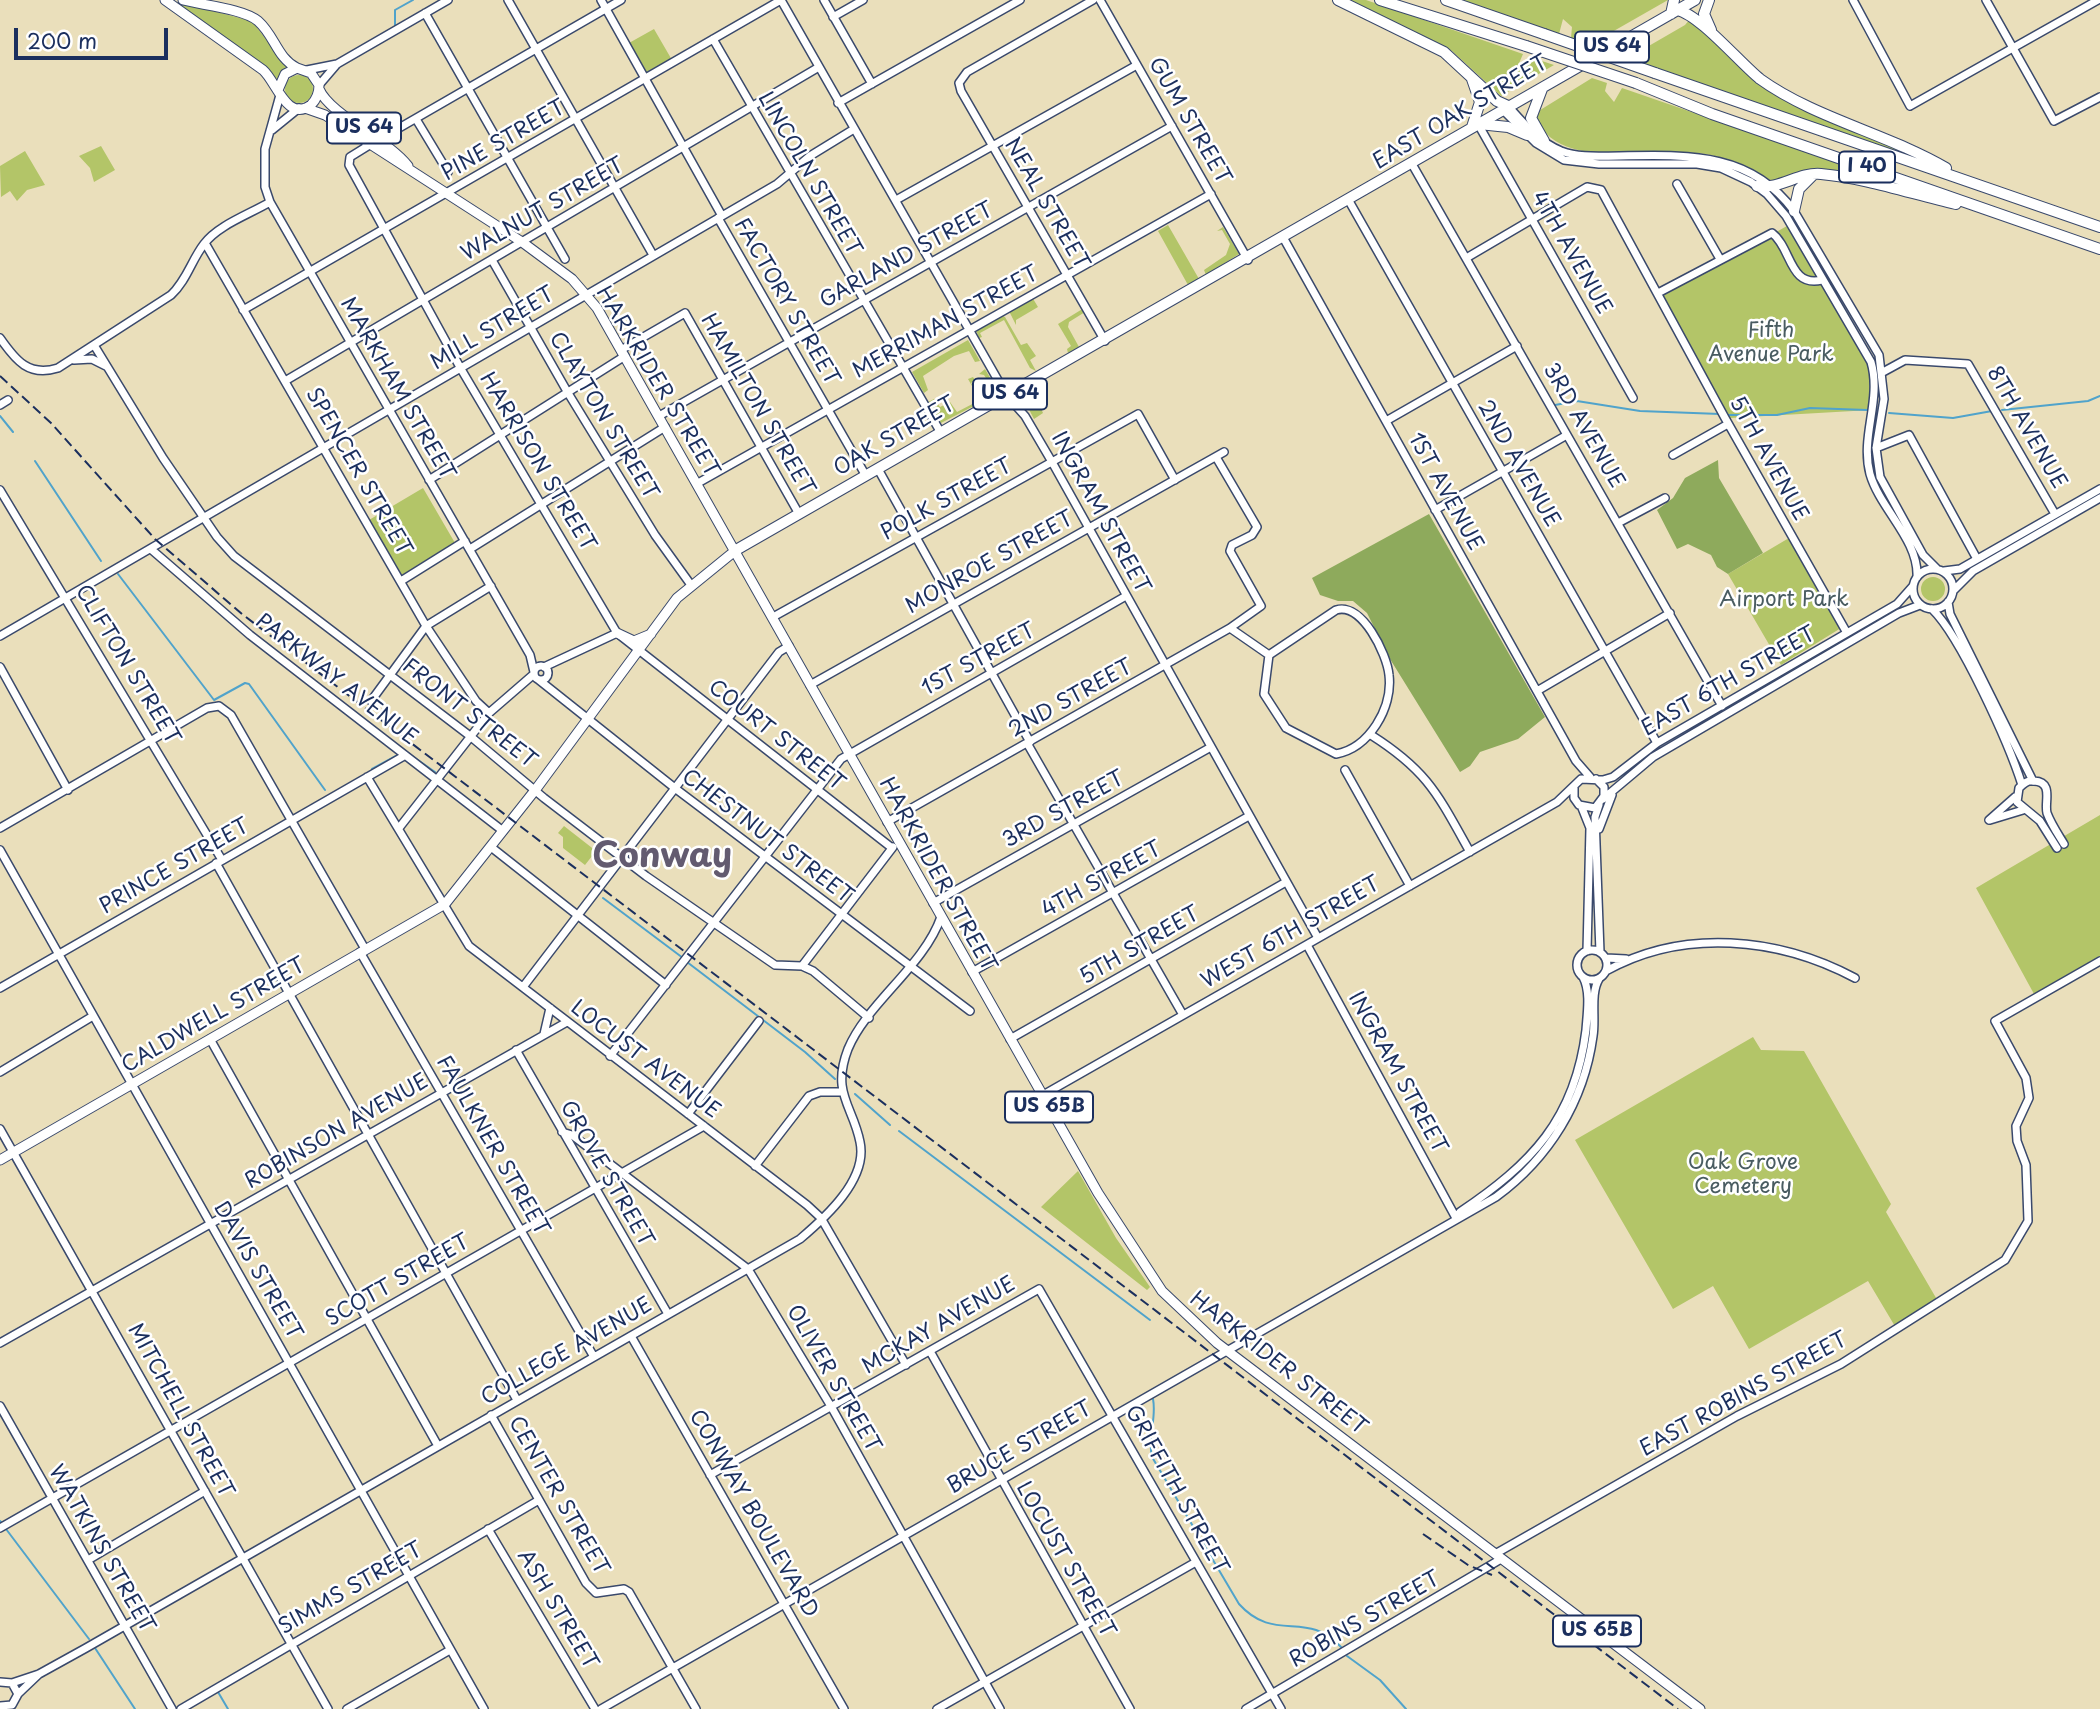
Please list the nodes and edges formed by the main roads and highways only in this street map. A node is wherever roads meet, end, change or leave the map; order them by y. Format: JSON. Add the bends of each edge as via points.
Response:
{"nodes":[{"id":1,"x":165,"y":0,"type":"edge"},
{"id":2,"x":183,"y":0,"type":"edge"},
{"id":3,"x":1338,"y":0,"type":"edge"},
{"id":4,"x":1380,"y":0,"type":"edge"},
{"id":5,"x":1446,"y":0,"type":"edge"},
{"id":6,"x":1695,"y":0,"type":"edge"},
{"id":7,"x":1709,"y":0,"type":"edge"},
{"id":8,"x":1674,"y":8,"type":"edge"},
{"id":9,"x":1727,"y":49,"type":"junction"},
{"id":10,"x":302,"y":69,"type":"junction"},
{"id":11,"x":1470,"y":75,"type":"junction"},
{"id":12,"x":1544,"y":85,"type":"junction"},
{"id":13,"x":319,"y":87,"type":"junction"},
{"id":14,"x":279,"y":92,"type":"junction"},
{"id":15,"x":302,"y":108,"type":"junction"},
{"id":16,"x":1505,"y":108,"type":"junction"},
{"id":17,"x":1475,"y":126,"type":"junction"},
{"id":18,"x":1527,"y":135,"type":"road end"},
{"id":19,"x":1544,"y":141,"type":"road end"},
{"id":20,"x":375,"y":142,"type":"junction"},
{"id":21,"x":1822,"y":174,"type":"junction"},
{"id":22,"x":1967,"y":180,"type":"junction"},
{"id":23,"x":1758,"y":186,"type":"road end"},
{"id":24,"x":1794,"y":211,"type":"road end"},
{"id":25,"x":1994,"y":212,"type":"junction"},
{"id":26,"x":2100,"y":227,"type":"edge"},
{"id":27,"x":1284,"y":239,"type":"joint"},
{"id":28,"x":2100,"y":249,"type":"edge"},
{"id":29,"x":736,"y":550,"type":"junction"},
{"id":30,"x":655,"y":630,"type":"junction"},
{"id":31,"x":617,"y":633,"type":"road end"},
{"id":32,"x":445,"y":904,"type":"joint"},
{"id":33,"x":0,"y":1160,"type":"edge"},
{"id":34,"x":1700,"y":1709,"type":"edge"}],
"edges":[{"from":1,"to":14,"type":"main road","via":[[263,70]]},
{"from":2,"to":10,"type":"main road","via":[[254,18],[283,59]]},
{"from":3,"to":11,"type":"highway","via":[[1433,46]]},
{"from":4,"to":25,"type":"highway","number":"I 40","bridge":true,"via":[[1636,83]]},
{"from":5,"to":22,"type":"highway","number":"I 40","bridge":true},
{"from":6,"to":8,"type":"highway","name":"EAST OAK STREET","number":"US 64"},
{"from":7,"to":9,"type":"highway","via":[[1704,11],[1706,23]]},
{"from":8,"to":9,"type":"highway"},
{"from":8,"to":12,"type":"highway","name":"EAST OAK STREET","number":"US 64"},
{"from":9,"to":22,"type":"highway","via":[[1780,91]]},
{"from":10,"to":13,"type":"main road"},
{"from":10,"to":14,"type":"main road","via":[[285,74]]},
{"from":11,"to":16,"type":"highway"},
{"from":11,"to":17,"type":"highway","via":[[1480,102]]},
{"from":12,"to":16,"type":"highway","name":"EAST OAK STREET","number":"US 64"},
{"from":12,"to":19,"type":"highway","via":[[1531,118]]},
{"from":13,"to":15,"type":"main road","via":[[314,102]]},
{"from":13,"to":20,"type":"main road","name":"HARKRIDER STREET","number":"US 64","via":[[328,103]]},
{"from":14,"to":15,"type":"main road","via":[[288,105]]},
{"from":15,"to":20,"type":"main road","name":"HARKRIDER STREET","number":"US 64","via":[[325,114]]},
{"from":16,"to":17,"type":"highway","name":"EAST OAK STREET","number":"US 64"},
{"from":17,"to":18,"type":"highway","via":[[1508,127]]},
{"from":17,"to":27,"type":"highway","name":"EAST OAK STREET","number":"US 64"},
{"from":20,"to":29,"type":"main road","name":"HARKRIDER STREET","number":"US 64","via":[[522,242],[586,294]]},
{"from":21,"to":23,"type":"highway","via":[[1799,176],[1772,187]]},
{"from":21,"to":24,"type":"highway","via":[[1801,186]]},
{"from":21,"to":25,"type":"highway"},
{"from":22,"to":26,"type":"highway","number":"I 40"},
{"from":25,"to":28,"type":"highway","number":"I 40"},
{"from":27,"to":29,"type":"highway","name":"OAK STREET","number":"US 64"},
{"from":29,"to":30,"type":"main road","name":"OAK STREET","via":[[691,585]]},
{"from":29,"to":34,"type":"main road","name":"HARKRIDER STREET","number":"US 65B","via":[[887,822],[895,845],[1148,1273],[1180,1311],[1228,1351]]},
{"from":30,"to":31,"type":"main road","via":[[634,641]]},
{"from":30,"to":32,"type":"main road","name":"OAK STREET"},
{"from":32,"to":33,"type":"main road","name":"CALDWELL STREET"}]}
